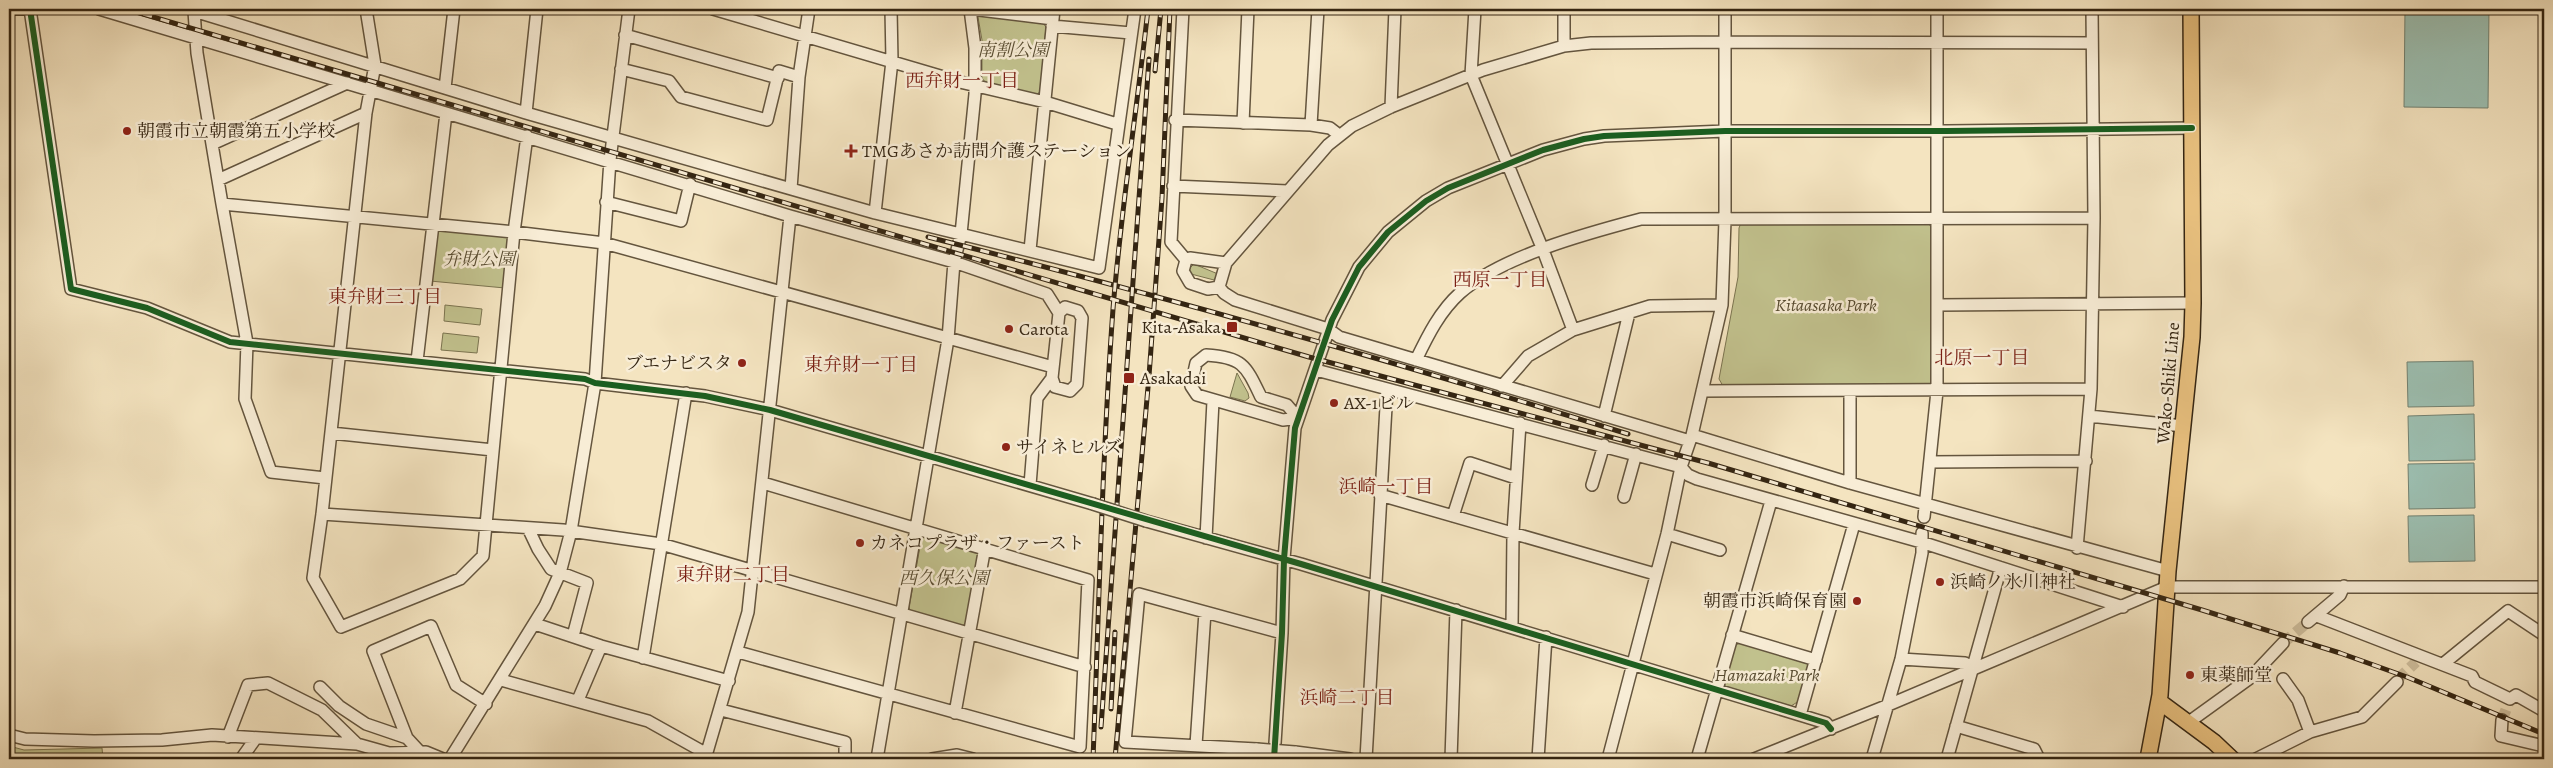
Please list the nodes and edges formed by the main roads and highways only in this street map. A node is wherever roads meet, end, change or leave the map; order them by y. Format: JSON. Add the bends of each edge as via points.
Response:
{"nodes":[{"id":1,"x":2191,"y":9,"type":"edge"},
{"id":2,"x":2160,"y":702,"type":"junction"},
{"id":3,"x":2148,"y":759,"type":"edge"},
{"id":4,"x":2232,"y":759,"type":"edge"}],
"edges":[{"from":1,"to":2,"type":"main road","name":"Wako-Shiki Line","via":[[2194,303],[2168,572]]},
{"from":2,"to":3,"type":"main road","name":"Wako-Shiki Line"},
{"from":2,"to":4,"type":"main road"}]}
